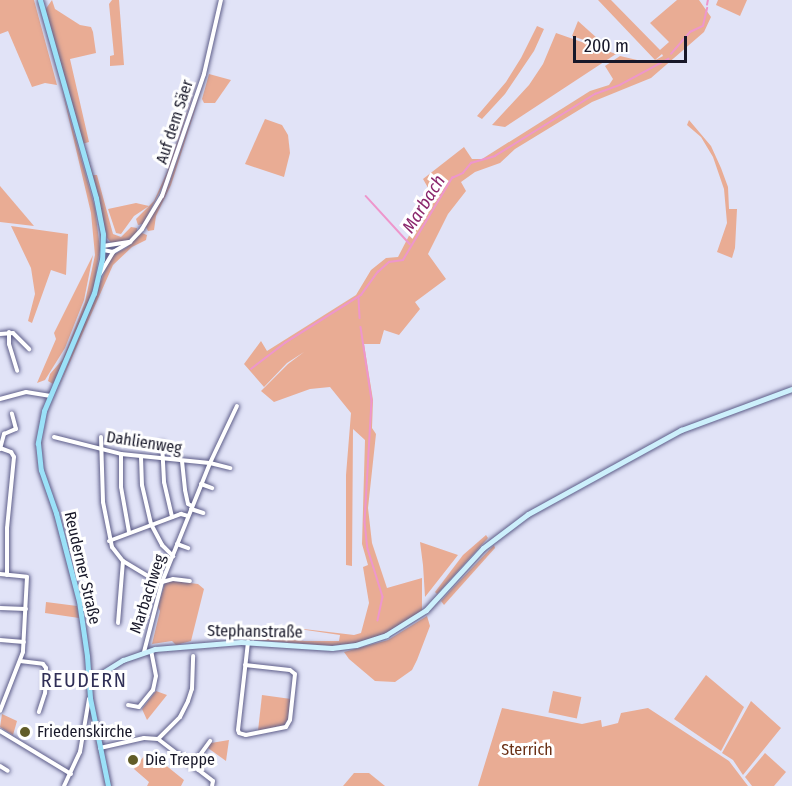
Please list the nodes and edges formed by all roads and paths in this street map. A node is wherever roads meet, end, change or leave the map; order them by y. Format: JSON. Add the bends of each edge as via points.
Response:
{"nodes":[{"id":1,"x":40,"y":0,"type":"edge"},
{"id":2,"x":221,"y":0,"type":"edge"},
{"id":3,"x":130,"y":242,"type":"junction"},
{"id":4,"x":103,"y":248,"type":"junction"},
{"id":5,"x":113,"y":252,"type":"junction"},
{"id":6,"x":100,"y":275,"type":"junction"},
{"id":7,"x":9,"y":332,"type":"junction"},
{"id":8,"x":0,"y":334,"type":"edge"},
{"id":9,"x":28,"y":349,"type":"dead end"},
{"id":10,"x":17,"y":371,"type":"dead end"},
{"id":11,"x":792,"y":389,"type":"edge"},
{"id":12,"x":51,"y":396,"type":"junction"},
{"id":13,"x":0,"y":399,"type":"edge"},
{"id":14,"x":237,"y":406,"type":"dead end"},
{"id":15,"x":12,"y":414,"type":"dead end"},
{"id":16,"x":54,"y":437,"type":"dead end"},
{"id":17,"x":100,"y":437,"type":"dead end"},
{"id":18,"x":162,"y":443,"type":"dead end"},
{"id":19,"x":0,"y":449,"type":"edge"},
{"id":20,"x":100,"y":449,"type":"junction"},
{"id":21,"x":121,"y":453,"type":"junction"},
{"id":22,"x":141,"y":457,"type":"junction"},
{"id":23,"x":162,"y":460,"type":"junction"},
{"id":24,"x":182,"y":461,"type":"junction"},
{"id":25,"x":210,"y":463,"type":"junction"},
{"id":26,"x":230,"y":468,"type":"dead end"},
{"id":27,"x":201,"y":484,"type":"junction"},
{"id":28,"x":212,"y":488,"type":"dead end"},
{"id":29,"x":191,"y":508,"type":"junction"},
{"id":30,"x":203,"y":513,"type":"dead end"},
{"id":31,"x":188,"y":516,"type":"junction"},
{"id":32,"x":172,"y":517,"type":"junction"},
{"id":33,"x":151,"y":524,"type":"junction"},
{"id":34,"x":129,"y":532,"type":"junction"},
{"id":35,"x":109,"y":541,"type":"junction"},
{"id":36,"x":177,"y":544,"type":"junction"},
{"id":37,"x":188,"y":548,"type":"dead end"},
{"id":38,"x":173,"y":556,"type":"junction"},
{"id":39,"x":123,"y":561,"type":"junction"},
{"id":40,"x":0,"y":574,"type":"edge"},
{"id":41,"x":7,"y":575,"type":"junction"},
{"id":42,"x":190,"y":581,"type":"dead end"},
{"id":43,"x":162,"y":582,"type":"junction"},
{"id":44,"x":0,"y":608,"type":"edge"},
{"id":45,"x":26,"y":609,"type":"junction"},
{"id":46,"x":118,"y":623,"type":"dead end"},
{"id":47,"x":0,"y":640,"type":"edge"},
{"id":48,"x":24,"y":642,"type":"junction"},
{"id":49,"x":248,"y":642,"type":"junction"},
{"id":50,"x":148,"y":651,"type":"junction"},
{"id":51,"x":193,"y":656,"type":"dead end"},
{"id":52,"x":20,"y":661,"type":"junction"},
{"id":53,"x":245,"y":665,"type":"junction"},
{"id":54,"x":89,"y":681,"type":"junction"},
{"id":55,"x":90,"y":698,"type":"junction"},
{"id":56,"x":128,"y":705,"type":"dead end"},
{"id":57,"x":0,"y":711,"type":"edge"},
{"id":58,"x":39,"y":712,"type":"dead end"},
{"id":59,"x":94,"y":720,"type":"junction"},
{"id":60,"x":84,"y":722,"type":"junction"},
{"id":61,"x":0,"y":730,"type":"edge"},
{"id":62,"x":158,"y":739,"type":"junction"},
{"id":63,"x":210,"y":741,"type":"dead end"},
{"id":64,"x":100,"y":748,"type":"junction"},
{"id":65,"x":0,"y":766,"type":"edge"},
{"id":66,"x":192,"y":766,"type":"junction"},
{"id":67,"x":8,"y":771,"type":"dead end"},
{"id":68,"x":71,"y":774,"type":"junction"},
{"id":69,"x":64,"y":786,"type":"edge"},
{"id":70,"x":108,"y":786,"type":"edge"},
{"id":71,"x":212,"y":786,"type":"edge"}],
"edges":[{"from":1,"to":4,"type":"main road","name":"Reuderner Straße","via":[[96,198]]},
{"from":2,"to":3,"type":"street","name":"Auf dem Säer","via":[[204,74],[168,181],[147,222]]},
{"from":3,"to":4,"type":"street"},
{"from":3,"to":5,"type":"street","name":"Auf dem Säer"},
{"from":4,"to":5,"type":"street"},
{"from":4,"to":6,"type":"main road","name":"Reuderner Straße"},
{"from":5,"to":6,"type":"street"},
{"from":6,"to":12,"type":"main road","name":"Reuderner Straße"},
{"from":7,"to":8,"type":"street"},
{"from":7,"to":9,"type":"street","via":[[17,335]]},
{"from":7,"to":10,"type":"street"},
{"from":11,"to":49,"type":"street","name":"Stephanstraße","via":[[681,430],[534,511],[495,538],[426,610],[395,631],[356,645],[322,648]]},
{"from":12,"to":13,"type":"street","via":[[26,392]]},
{"from":12,"to":54,"type":"main road","name":"Reuderner Straße","via":[[40,425],[39,460],[74,582]]},
{"from":14,"to":25,"type":"street","name":"Marbachweg"},
{"from":15,"to":19,"type":"street","via":[[16,429],[4,434]]},
{"from":16,"to":20,"type":"street","name":"Dahlienweg"},
{"from":17,"to":20,"type":"street"},
{"from":18,"to":23,"type":"street"},
{"from":19,"to":41,"type":"street","via":[[15,457],[7,528]]},
{"from":20,"to":21,"type":"street","name":"Dahlienweg"},
{"from":20,"to":35,"type":"street","via":[[102,502]]},
{"from":21,"to":22,"type":"street","name":"Dahlienweg"},
{"from":21,"to":34,"type":"street"},
{"from":22,"to":23,"type":"street","name":"Dahlienweg"},
{"from":22,"to":33,"type":"street","via":[[142,485]]},
{"from":23,"to":24,"type":"street","name":"Dahlienweg"},
{"from":23,"to":32,"type":"street"},
{"from":24,"to":25,"type":"street","name":"Dahlienweg"},
{"from":24,"to":29,"type":"street"},
{"from":25,"to":26,"type":"street","name":"Dahlienweg"},
{"from":25,"to":27,"type":"street","name":"Marbachweg"},
{"from":27,"to":28,"type":"street"},
{"from":27,"to":29,"type":"street","name":"Marbachweg"},
{"from":29,"to":30,"type":"street"},
{"from":29,"to":31,"type":"street","name":"Marbachweg"},
{"from":31,"to":32,"type":"street"},
{"from":31,"to":36,"type":"street","name":"Marbachweg"},
{"from":32,"to":33,"type":"street"},
{"from":33,"to":34,"type":"street"},
{"from":33,"to":38,"type":"street"},
{"from":34,"to":35,"type":"street"},
{"from":35,"to":39,"type":"street"},
{"from":36,"to":37,"type":"street","name":"Marbachweg"},
{"from":36,"to":38,"type":"street","name":"Marbachweg"},
{"from":38,"to":43,"type":"street","name":"Marbachweg"},
{"from":39,"to":43,"type":"street"},
{"from":39,"to":46,"type":"street"},
{"from":40,"to":41,"type":"street"},
{"from":41,"to":45,"type":"street","via":[[27,577]]},
{"from":42,"to":43,"type":"street"},
{"from":43,"to":50,"type":"street","name":"Marbachweg"},
{"from":44,"to":45,"type":"street"},
{"from":45,"to":48,"type":"street"},
{"from":47,"to":48,"type":"street"},
{"from":48,"to":52,"type":"street"},
{"from":49,"to":50,"type":"street","name":"Stephanstraße"},
{"from":49,"to":53,"type":"street"},
{"from":50,"to":54,"type":"street","name":"Stephanstraße","via":[[123,660]]},
{"from":50,"to":56,"type":"street","via":[[155,674],[154,688],[141,706]]},
{"from":51,"to":62,"type":"street","via":[[188,701],[180,717]]},
{"from":52,"to":57,"type":"street"},
{"from":52,"to":58,"type":"street","via":[[43,664],[46,668]]},
{"from":53,"to":53,"type":"street","via":[[290,670],[296,678],[286,727],[241,735],[238,730]]},
{"from":54,"to":55,"type":"main road","name":"Reuderner Straße"},
{"from":55,"to":59,"type":"main road","name":"Reuderner Straße"},
{"from":55,"to":60,"type":"street"},
{"from":59,"to":60,"type":"street"},
{"from":59,"to":64,"type":"main road","name":"Reuderner Straße"},
{"from":60,"to":68,"type":"street","via":[[80,752]]},
{"from":61,"to":68,"type":"street"},
{"from":62,"to":64,"type":"street","via":[[144,738]]},
{"from":62,"to":66,"type":"street"},
{"from":63,"to":66,"type":"street"},
{"from":64,"to":70,"type":"main road","name":"Reuderner Straße"},
{"from":65,"to":67,"type":"street"},
{"from":66,"to":71,"type":"street","via":[[214,782]]},
{"from":68,"to":69,"type":"street"}]}
